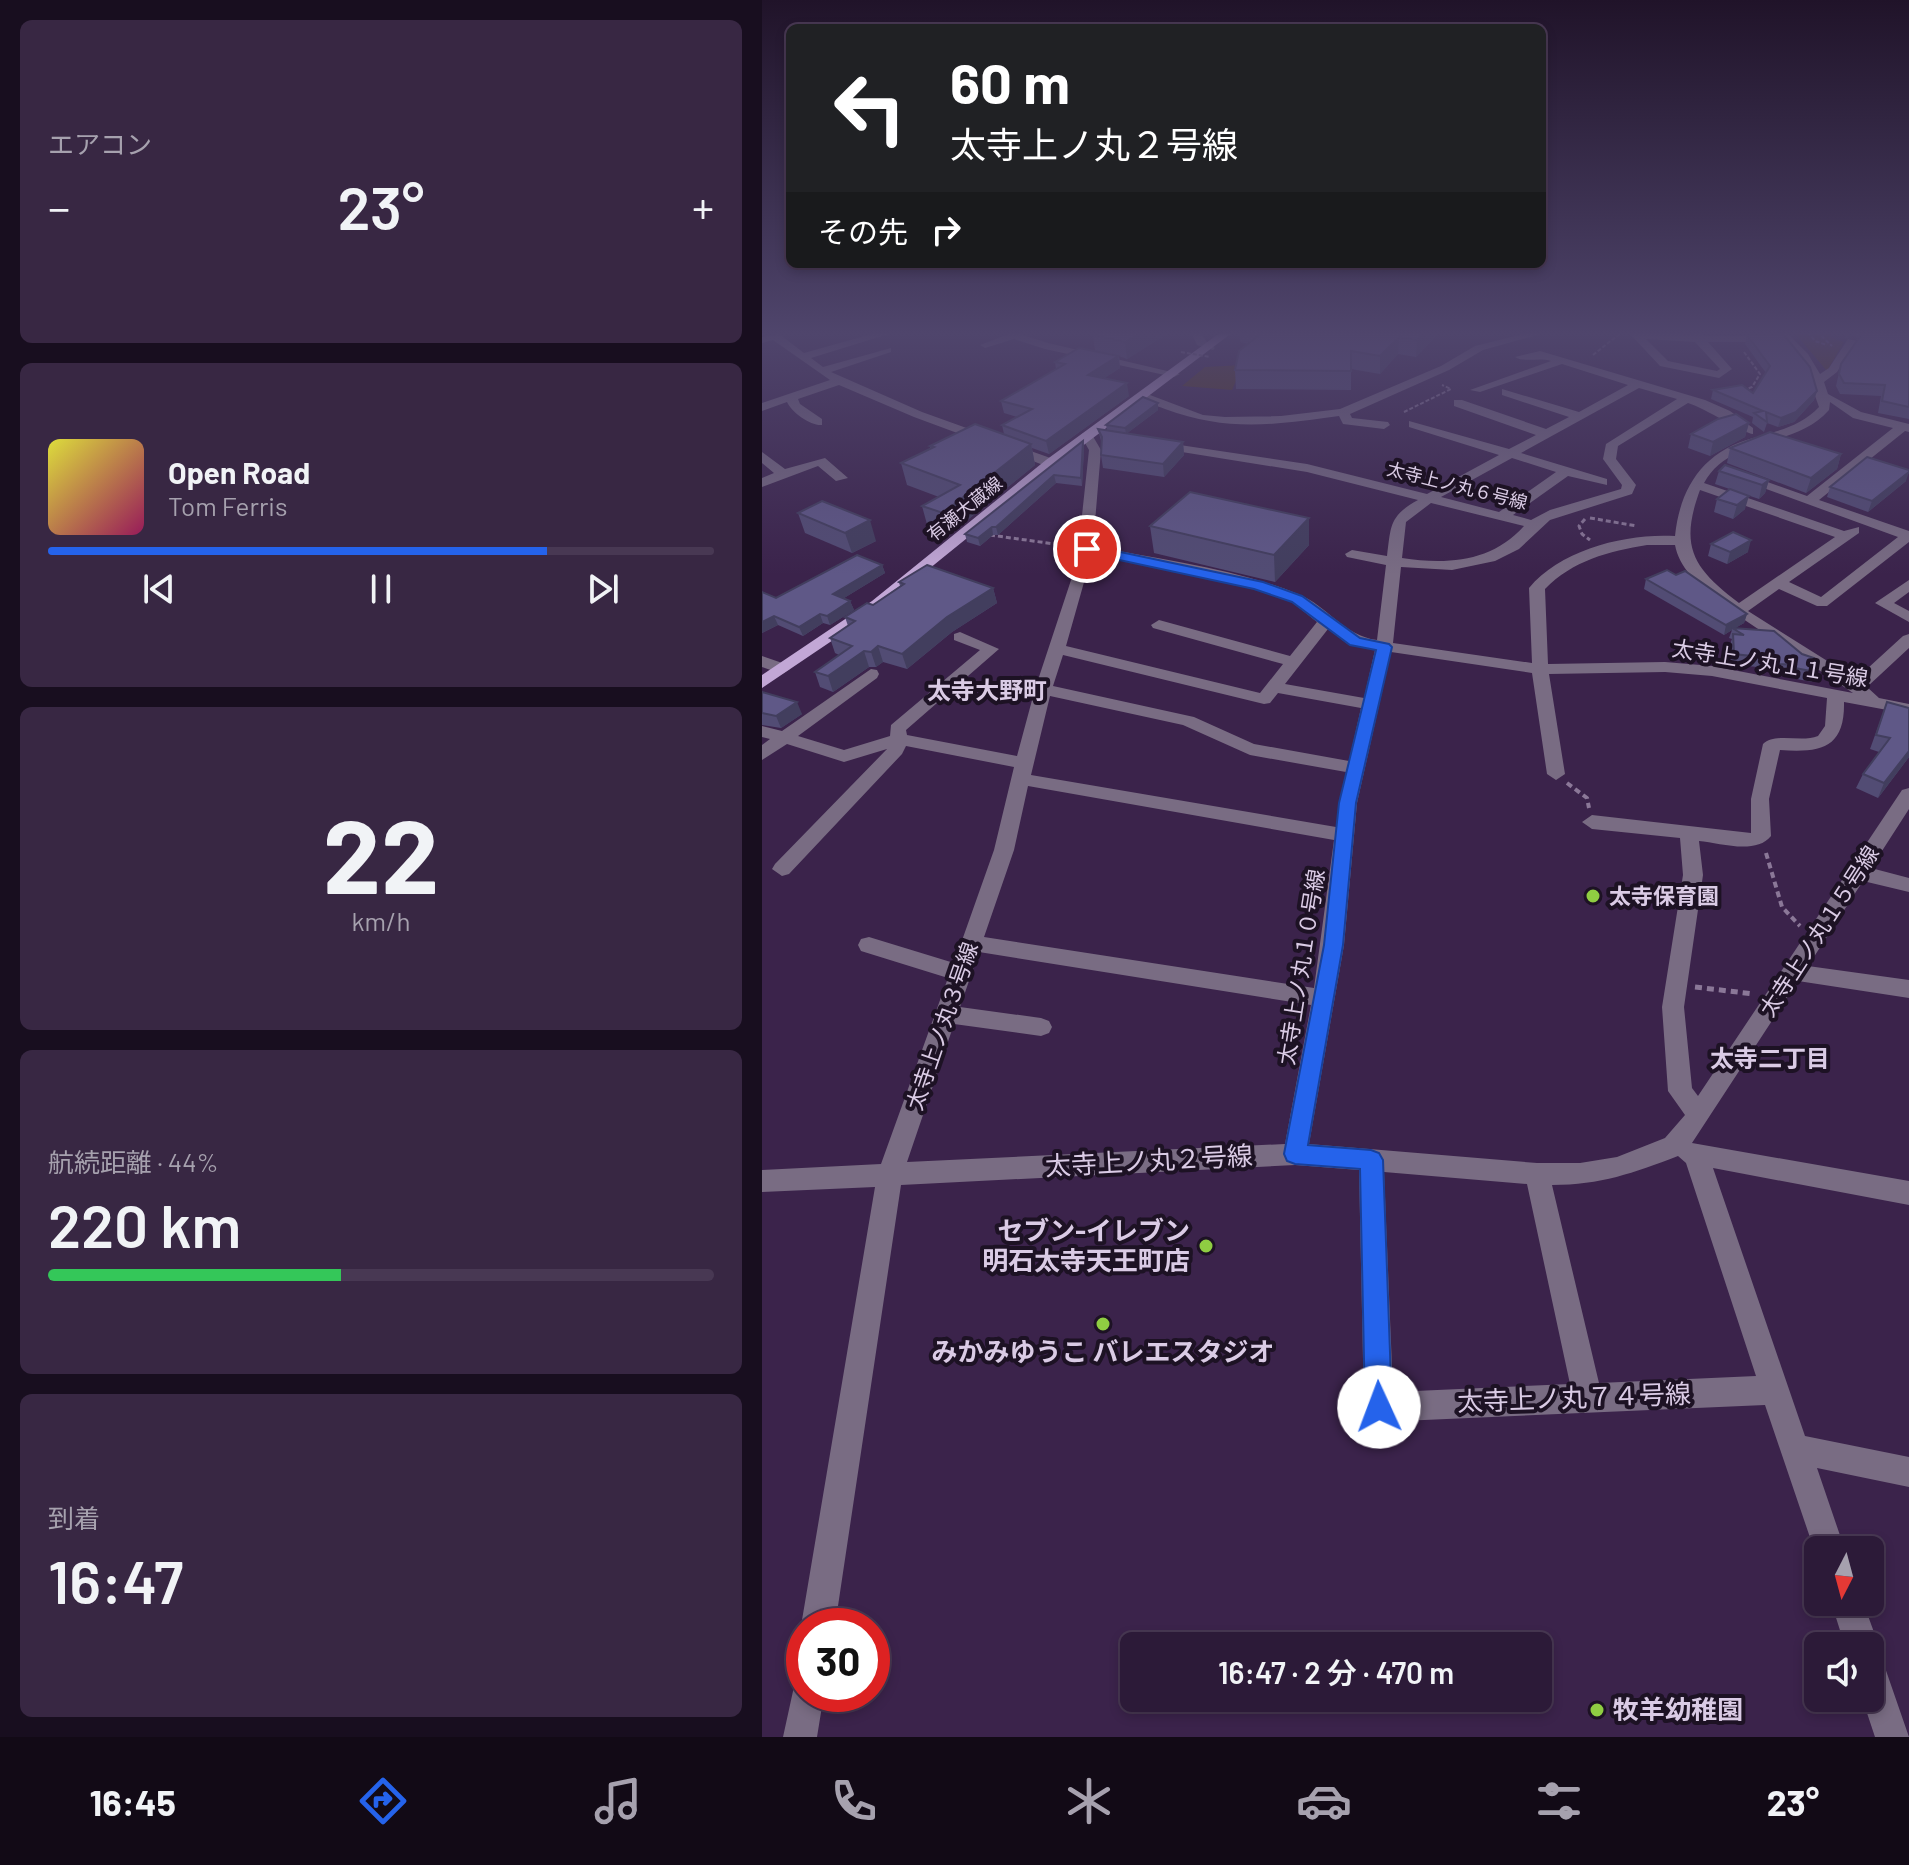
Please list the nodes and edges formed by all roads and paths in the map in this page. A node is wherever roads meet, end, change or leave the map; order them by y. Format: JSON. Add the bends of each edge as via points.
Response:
{"nodes":[{"id":1,"x":805,"y":413,"type":"edge"},
{"id":2,"x":915,"y":413,"type":"edge"},
{"id":3,"x":1121,"y":413,"type":"edge"},
{"id":4,"x":1188,"y":413,"type":"edge"},
{"id":5,"x":1335,"y":413,"type":"edge"},
{"id":6,"x":1343,"y":413,"type":"edge"},
{"id":7,"x":1404,"y":413,"type":"edge"},
{"id":8,"x":1487,"y":413,"type":"edge"},
{"id":9,"x":1571,"y":413,"type":"edge"},
{"id":10,"x":1585,"y":413,"type":"edge"},
{"id":11,"x":1663,"y":413,"type":"edge"},
{"id":12,"x":1723,"y":413,"type":"edge"},
{"id":13,"x":1820,"y":413,"type":"edge"},
{"id":14,"x":1854,"y":413,"type":"edge"},
{"id":15,"x":1580,"y":416,"type":"junction"},
{"id":16,"x":1389,"y":421,"type":"joint"},
{"id":17,"x":818,"y":422,"type":"dead end"},
{"id":18,"x":1413,"y":424,"type":"dead end"},
{"id":19,"x":1906,"y":427,"type":"edge"},
{"id":20,"x":1547,"y":434,"type":"junction"},
{"id":21,"x":1094,"y":435,"type":"junction"},
{"id":22,"x":1761,"y":439,"type":"junction"},
{"id":23,"x":1137,"y":441,"type":"edge"},
{"id":24,"x":1510,"y":454,"type":"junction"},
{"id":25,"x":762,"y":456,"type":"edge"},
{"id":26,"x":1864,"y":460,"type":"junction"},
{"id":27,"x":1051,"y":463,"type":"junction"},
{"id":28,"x":1879,"y":465,"type":"edge"},
{"id":29,"x":1709,"y":466,"type":"junction"},
{"id":30,"x":1566,"y":471,"type":"junction"},
{"id":31,"x":783,"y":474,"type":"junction"},
{"id":32,"x":841,"y":478,"type":"dead end"},
{"id":33,"x":1602,"y":482,"type":"dead end"},
{"id":34,"x":762,"y":483,"type":"edge"},
{"id":35,"x":1695,"y":484,"type":"junction"},
{"id":36,"x":1430,"y":498,"type":"junction"},
{"id":37,"x":1809,"y":501,"type":"junction"},
{"id":38,"x":1502,"y":516,"type":"junction"},
{"id":39,"x":1867,"y":521,"type":"junction"},
{"id":40,"x":1532,"y":524,"type":"junction"},
{"id":41,"x":966,"y":532,"type":"junction"},
{"id":42,"x":1846,"y":536,"type":"junction"},
{"id":43,"x":1908,"y":536,"type":"edge"},
{"id":44,"x":1683,"y":541,"type":"junction"},
{"id":45,"x":1087,"y":549,"type":"junction"},
{"id":46,"x":1352,"y":554,"type":"dead end"},
{"id":47,"x":1395,"y":562,"type":"junction"},
{"id":48,"x":1779,"y":583,"type":"junction"},
{"id":49,"x":1909,"y":585,"type":"edge"},
{"id":50,"x":1739,"y":610,"type":"junction"},
{"id":51,"x":1909,"y":617,"type":"edge"},
{"id":52,"x":1327,"y":620,"type":"junction"},
{"id":53,"x":1159,"y":625,"type":"dead end"},
{"id":54,"x":960,"y":637,"type":"dead end"},
{"id":55,"x":1909,"y":639,"type":"edge"},
{"id":56,"x":1384,"y":647,"type":"junction"},
{"id":57,"x":1056,"y":648,"type":"junction"},
{"id":58,"x":762,"y":661,"type":"edge"},
{"id":59,"x":1294,"y":662,"type":"junction"},
{"id":60,"x":782,"y":669,"type":"junction"},
{"id":61,"x":1540,"y":669,"type":"junction"},
{"id":62,"x":871,"y":674,"type":"dead end"},
{"id":63,"x":762,"y":683,"type":"edge"},
{"id":64,"x":1274,"y":687,"type":"junction"},
{"id":65,"x":1857,"y":687,"type":"junction"},
{"id":66,"x":1043,"y":689,"type":"junction"},
{"id":67,"x":1835,"y":694,"type":"junction"},
{"id":68,"x":1877,"y":703,"type":"junction"},
{"id":69,"x":1373,"y":705,"type":"junction"},
{"id":70,"x":1909,"y":709,"type":"edge"},
{"id":71,"x":762,"y":731,"type":"edge"},
{"id":72,"x":785,"y":739,"type":"junction"},
{"id":73,"x":899,"y":739,"type":"junction"},
{"id":74,"x":762,"y":754,"type":"edge"},
{"id":75,"x":1357,"y":768,"type":"junction"},
{"id":76,"x":1022,"y":771,"type":"junction"},
{"id":77,"x":1556,"y":774,"type":"joint"},
{"id":78,"x":1909,"y":794,"type":"edge"},
{"id":79,"x":1592,"y":822,"type":"joint"},
{"id":80,"x":1344,"y":835,"type":"junction"},
{"id":81,"x":1689,"y":835,"type":"junction"},
{"id":82,"x":1761,"y":836,"type":"junction"},
{"id":83,"x":782,"y":869,"type":"dead end"},
{"id":84,"x":1856,"y":872,"type":"junction"},
{"id":85,"x":1909,"y":885,"type":"edge"},
{"id":86,"x":1813,"y":940,"type":"junction"},
{"id":87,"x":971,"y":943,"type":"junction"},
{"id":88,"x":869,"y":945,"type":"dead end"},
{"id":89,"x":1792,"y":972,"type":"junction"},
{"id":90,"x":960,"y":973,"type":"junction"},
{"id":91,"x":1676,"y":985,"type":"junction"},
{"id":92,"x":1909,"y":989,"type":"edge"},
{"id":93,"x":1776,"y":996,"type":"junction"},
{"id":94,"x":1322,"y":998,"type":"junction"},
{"id":95,"x":946,"y":1014,"type":"junction"},
{"id":96,"x":1041,"y":1027,"type":"dead end"},
{"id":97,"x":1699,"y":1115,"type":"junction"},
{"id":98,"x":1685,"y":1151,"type":"junction"},
{"id":99,"x":1295,"y":1154,"type":"junction"},
{"id":100,"x":1371,"y":1160,"type":"junction"},
{"id":101,"x":1537,"y":1174,"type":"junction"},
{"id":102,"x":890,"y":1175,"type":"junction"},
{"id":103,"x":762,"y":1181,"type":"edge"},
{"id":104,"x":1909,"y":1193,"type":"edge"},
{"id":105,"x":1775,"y":1390,"type":"junction"},
{"id":106,"x":1588,"y":1398,"type":"junction"},
{"id":107,"x":1795,"y":1449,"type":"junction"},
{"id":108,"x":1909,"y":1472,"type":"edge"},
{"id":109,"x":1824,"y":1536,"type":"edge"},
{"id":110,"x":821,"y":1608,"type":"edge"},
{"id":111,"x":804,"y":1712,"type":"edge"},
{"id":112,"x":1884,"y":1712,"type":"edge"},
{"id":113,"x":800,"y":1737,"type":"edge"},
{"id":114,"x":1892,"y":1737,"type":"edge"}],
"edges":[{"from":1,"to":17,"type":"street"},
{"from":2,"to":27,"type":"street"},
{"from":3,"to":21,"type":"main road","name":"有瀬大蔵線"},
{"from":4,"to":5,"type":"street","via":[[1225,421]]},
{"from":6,"to":16,"type":"street","via":[[1347,421]]},
{"from":7,"to":16,"type":"path"},
{"from":8,"to":20,"type":"street"},
{"from":9,"to":15,"type":"street"},
{"from":10,"to":15,"type":"street","name":"太寺上ノ丸１０号線"},
{"from":11,"to":40,"type":"street","via":[[1612,444],[1609,459],[1629,485],[1627,491]]},
{"from":12,"to":22,"type":"street"},
{"from":13,"to":22,"type":"street","via":[[1811,424]]},
{"from":14,"to":19,"type":"street"},
{"from":15,"to":20,"type":"street","name":"太寺上ノ丸１０号線"},
{"from":18,"to":24,"type":"street"},
{"from":19,"to":26,"type":"street"},
{"from":20,"to":24,"type":"street","name":"太寺上ノ丸１０号線"},
{"from":21,"to":27,"type":"main road","name":"有瀬大蔵線"},
{"from":21,"to":45,"type":"street","name":"太寺上ノ丸３号線"},
{"from":22,"to":29,"type":"street","via":[[1734,448]]},
{"from":23,"to":36,"type":"street","name":"太寺上ノ丸６号線","via":[[1273,461]]},
{"from":24,"to":30,"type":"street"},
{"from":24,"to":36,"type":"street","name":"太寺上ノ丸１０号線"},
{"from":25,"to":31,"type":"street"},
{"from":26,"to":28,"type":"street"},
{"from":26,"to":37,"type":"street"},
{"from":27,"to":41,"type":"main road","name":"有瀬大蔵線"},
{"from":29,"to":35,"type":"street"},
{"from":29,"to":37,"type":"street"},
{"from":30,"to":33,"type":"street"},
{"from":30,"to":38,"type":"street"},
{"from":31,"to":32,"type":"street","via":[[820,461]]},
{"from":31,"to":34,"type":"street"},
{"from":35,"to":42,"type":"street"},
{"from":35,"to":44,"type":"street"},
{"from":36,"to":38,"type":"street","name":"太寺上ノ丸６号線"},
{"from":36,"to":47,"type":"street","name":"太寺上ノ丸１０号線","via":[[1399,521]]},
{"from":37,"to":39,"type":"street"},
{"from":38,"to":40,"type":"street","name":"太寺上ノ丸６号線"},
{"from":39,"to":42,"type":"street"},
{"from":39,"to":43,"type":"street"},
{"from":40,"to":47,"type":"street","via":[[1514,546],[1497,556],[1439,569]]},
{"from":41,"to":45,"type":"path"},
{"from":41,"to":60,"type":"main road","name":"有瀬大蔵線","via":[[877,604]]},
{"from":42,"to":48,"type":"street"},
{"from":43,"to":48,"type":"street","via":[[1822,603]]},
{"from":44,"to":50,"type":"street","via":[[1684,554],[1698,577]]},
{"from":44,"to":61,"type":"street","via":[[1665,538],[1607,550],[1573,560],[1544,578],[1537,588]]},
{"from":45,"to":52,"type":"street","name":"太寺上ノ丸１１号線","via":[[1258,585],[1297,599]]},
{"from":45,"to":57,"type":"street","name":"太寺上ノ丸３号線"},
{"from":46,"to":47,"type":"street"},
{"from":47,"to":56,"type":"street","name":"太寺上ノ丸１０号線"},
{"from":48,"to":50,"type":"street"},
{"from":49,"to":51,"type":"street","via":[[1883,603]]},
{"from":50,"to":65,"type":"street"},
{"from":52,"to":56,"type":"street","name":"太寺上ノ丸１１号線","via":[[1355,642]]},
{"from":52,"to":59,"type":"street"},
{"from":53,"to":59,"type":"street"},
{"from":54,"to":73,"type":"street","via":[[991,649],[897,729]]},
{"from":55,"to":65,"type":"street"},
{"from":56,"to":61,"type":"street","name":"太寺上ノ丸１１号線"},
{"from":56,"to":69,"type":"street","name":"太寺上ノ丸１０号線"},
{"from":57,"to":64,"type":"street","via":[[1264,699]]},
{"from":57,"to":66,"type":"street","name":"太寺上ノ丸３号線"},
{"from":58,"to":60,"type":"street"},
{"from":59,"to":64,"type":"street"},
{"from":60,"to":63,"type":"main road","name":"有瀬大蔵線"},
{"from":61,"to":67,"type":"street","name":"太寺上ノ丸１１号線","via":[[1665,667]]},
{"from":61,"to":77,"type":"street"},
{"from":62,"to":72,"type":"street"},
{"from":64,"to":69,"type":"street"},
{"from":65,"to":68,"type":"street"},
{"from":66,"to":75,"type":"street","via":[[1188,721],[1250,749]]},
{"from":66,"to":76,"type":"street","name":"太寺上ノ丸３号線"},
{"from":67,"to":68,"type":"street","name":"太寺上ノ丸１１号線"},
{"from":67,"to":82,"type":"street","via":[[1834,727],[1828,736],[1811,745],[1772,744],[1760,799]]},
{"from":68,"to":70,"type":"street","name":"太寺上ノ丸１１号線"},
{"from":69,"to":75,"type":"street","name":"太寺上ノ丸１０号線"},
{"from":71,"to":72,"type":"street"},
{"from":72,"to":73,"type":"street","via":[[844,756]]},
{"from":72,"to":74,"type":"street"},
{"from":73,"to":76,"type":"street"},
{"from":73,"to":83,"type":"street","via":[[896,750]]},
{"from":75,"to":80,"type":"street","name":"太寺上ノ丸１０号線"},
{"from":76,"to":80,"type":"street"},
{"from":76,"to":87,"type":"street","name":"太寺上ノ丸３号線","via":[[1004,850]]},
{"from":77,"to":79,"type":"path","via":[[1587,798]]},
{"from":78,"to":84,"type":"street","name":"太寺上ノ丸１５号線"},
{"from":79,"to":81,"type":"street"},
{"from":80,"to":94,"type":"street","name":"太寺上ノ丸１０号線"},
{"from":81,"to":82,"type":"street","via":[[1753,840]]},
{"from":81,"to":91,"type":"street","via":[[1693,875]]},
{"from":82,"to":86,"type":"path","via":[[1782,907]]},
{"from":84,"to":85,"type":"street"},
{"from":84,"to":86,"type":"street","name":"太寺上ノ丸１５号線"},
{"from":86,"to":89,"type":"street","name":"太寺上ノ丸１５号線"},
{"from":87,"to":90,"type":"street","name":"太寺上ノ丸３号線"},
{"from":87,"to":94,"type":"street"},
{"from":88,"to":90,"type":"street"},
{"from":89,"to":92,"type":"street"},
{"from":89,"to":93,"type":"street","name":"太寺上ノ丸１５号線"},
{"from":90,"to":95,"type":"street","name":"太寺上ノ丸３号線"},
{"from":91,"to":93,"type":"path"},
{"from":91,"to":97,"type":"street","via":[[1680,1091]]},
{"from":93,"to":97,"type":"street","name":"太寺上ノ丸１５号線"},
{"from":94,"to":99,"type":"street","name":"太寺上ノ丸１０号線"},
{"from":95,"to":96,"type":"street"},
{"from":95,"to":102,"type":"street","name":"太寺上ノ丸３号線"},
{"from":97,"to":98,"type":"street","name":"太寺上ノ丸１５号線"},
{"from":98,"to":101,"type":"street","name":"太寺上ノ丸２号線","via":[[1580,1174]]},
{"from":98,"to":104,"type":"street"},
{"from":98,"to":105,"type":"street"},
{"from":99,"to":100,"type":"street","name":"太寺上ノ丸２号線"},
{"from":99,"to":102,"type":"street","name":"太寺上ノ丸２号線"},
{"from":100,"to":101,"type":"street","name":"太寺上ノ丸２号線"},
{"from":100,"to":106,"type":"street","name":"太寺上ノ丸７４号線","via":[[1379,1407]]},
{"from":101,"to":106,"type":"street"},
{"from":102,"to":103,"type":"street","name":"太寺上ノ丸２号線"},
{"from":102,"to":110,"type":"street","name":"太寺上ノ丸３号線"},
{"from":105,"to":106,"type":"street","name":"太寺上ノ丸７４号線"},
{"from":105,"to":107,"type":"street"},
{"from":107,"to":108,"type":"street"},
{"from":107,"to":109,"type":"street"},
{"from":111,"to":113,"type":"street"},
{"from":112,"to":114,"type":"street"}]}
